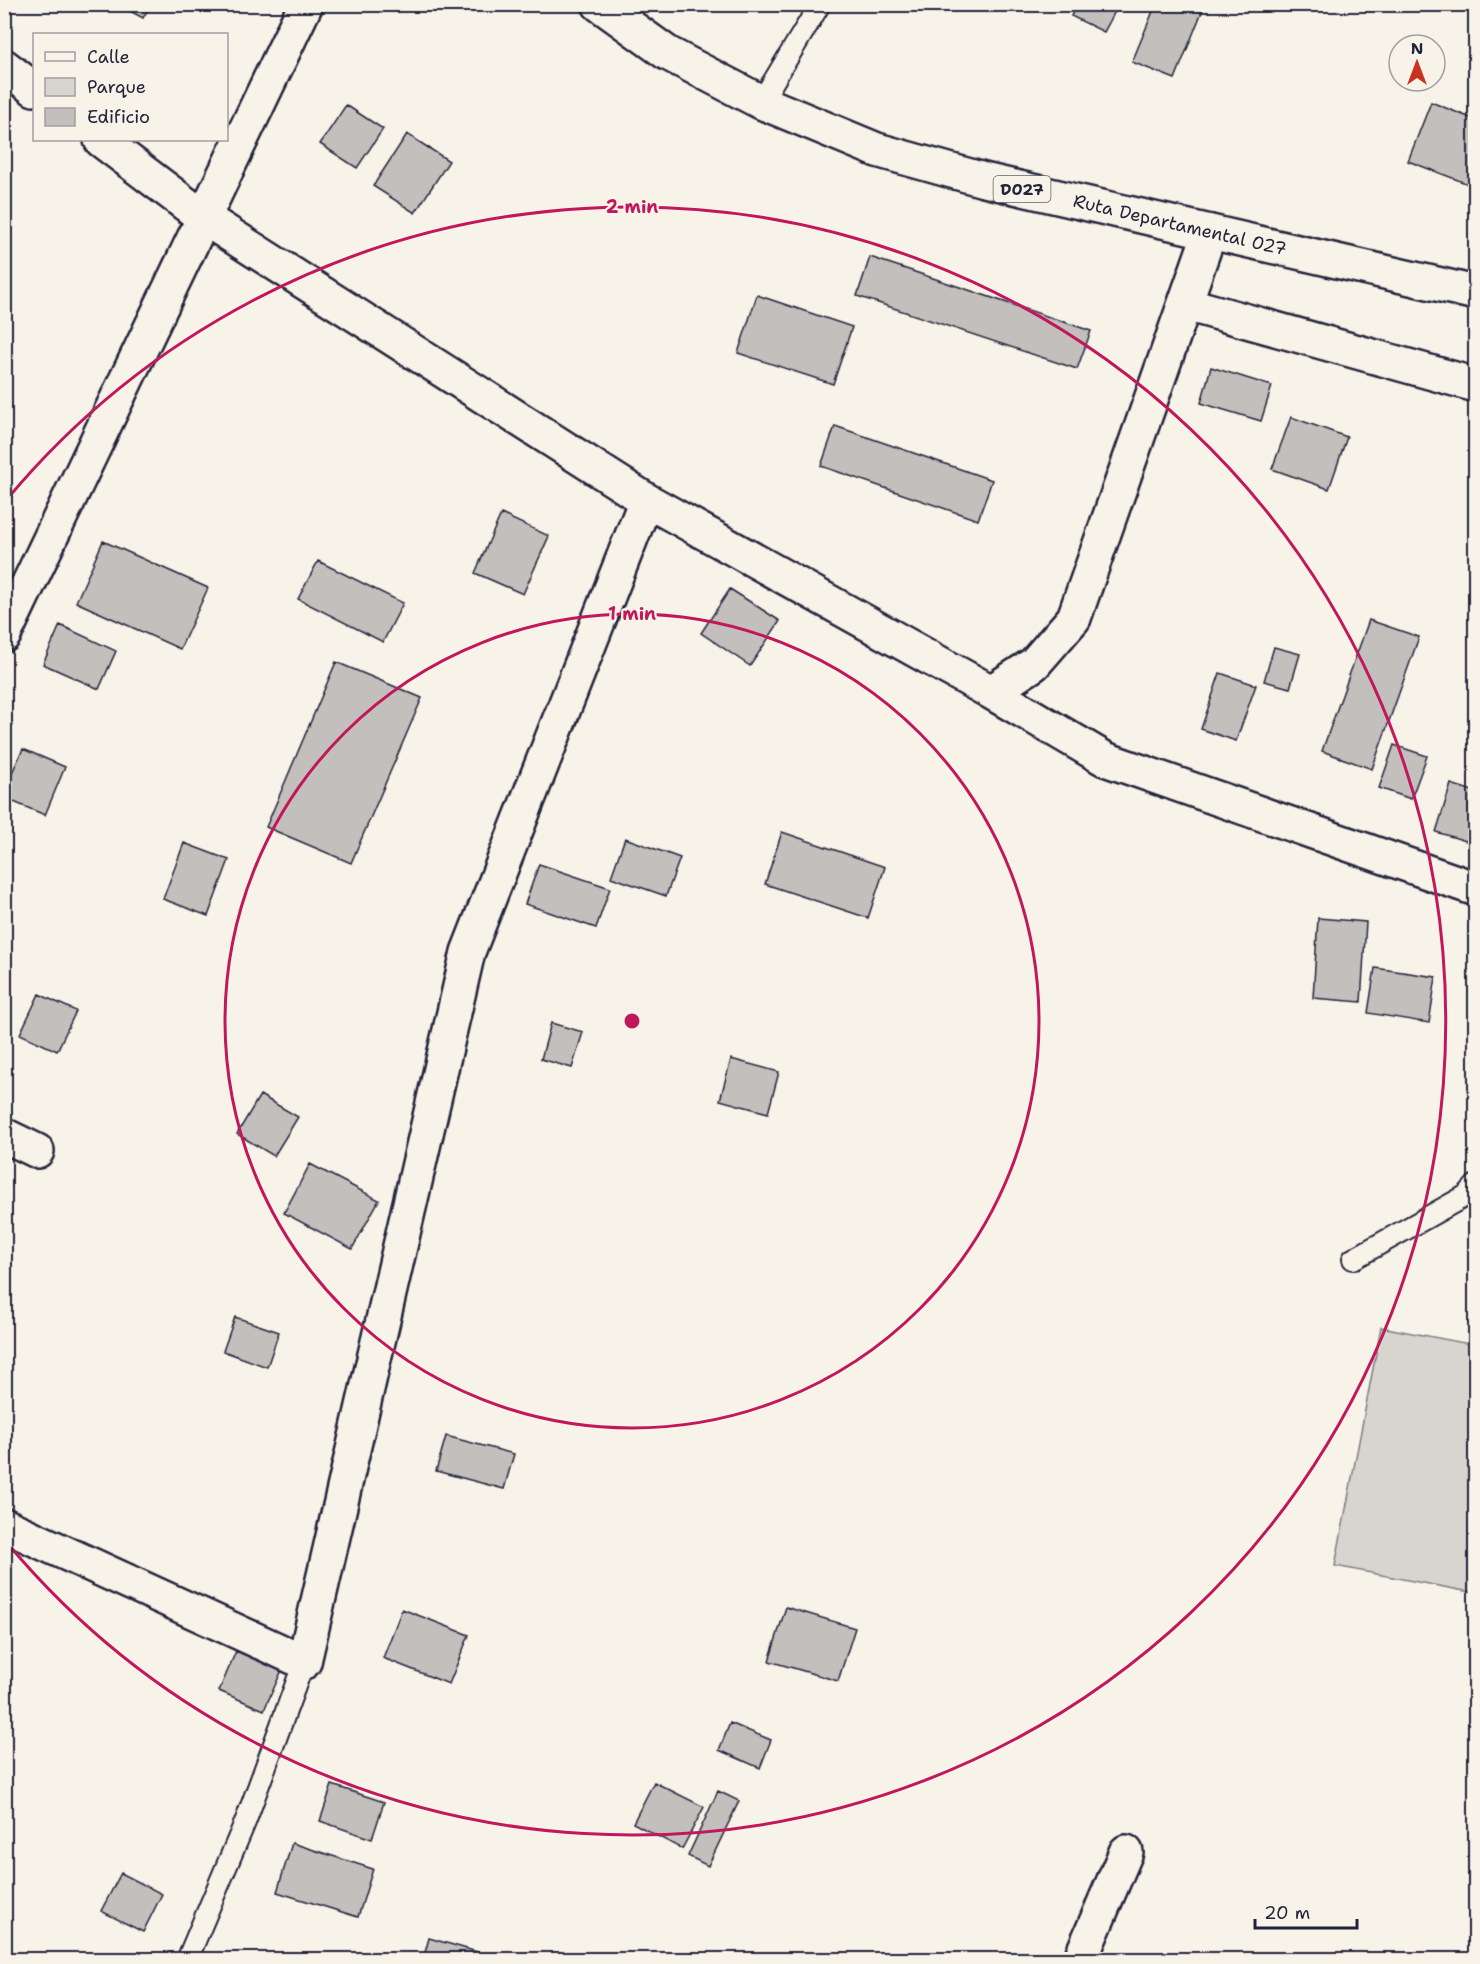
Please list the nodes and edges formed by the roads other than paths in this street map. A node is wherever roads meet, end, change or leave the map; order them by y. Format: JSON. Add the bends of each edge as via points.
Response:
{"nodes":[{"id":1,"x":306,"y":4,"type":"edge"},
{"id":2,"x":599,"y":4,"type":"edge"},
{"id":3,"x":820,"y":4,"type":"edge"},
{"id":4,"x":4,"y":66,"type":"edge"},
{"id":5,"x":33,"y":88,"type":"edge"},
{"id":6,"x":761,"y":102,"type":"junction"},
{"id":7,"x":101,"y":141,"type":"edge"},
{"id":8,"x":204,"y":218,"type":"junction"},
{"id":9,"x":1210,"y":232,"type":"junction"},
{"id":10,"x":1476,"y":293,"type":"edge"},
{"id":11,"x":1186,"y":304,"type":"junction"},
{"id":12,"x":1476,"y":385,"type":"edge"},
{"id":13,"x":646,"y":500,"type":"junction"},
{"id":14,"x":4,"y":635,"type":"edge"},
{"id":15,"x":991,"y":692,"type":"junction"},
{"id":16,"x":1476,"y":889,"type":"edge"},
{"id":17,"x":4,"y":1135,"type":"edge"},
{"id":18,"x":37,"y":1151,"type":"dead end"},
{"id":19,"x":1476,"y":1185,"type":"edge"},
{"id":20,"x":1353,"y":1259,"type":"dead end"},
{"id":21,"x":4,"y":1525,"type":"edge"},
{"id":22,"x":304,"y":1662,"type":"junction"},
{"id":23,"x":1126,"y":1852,"type":"dead end"},
{"id":24,"x":187,"y":1959,"type":"edge"},
{"id":25,"x":1080,"y":1959,"type":"edge"}],
"edges":[{"from":1,"to":8,"type":"street"},
{"from":2,"to":6,"type":"street","name":"Ruta Departamental 027","number":"D027","via":[[667,53]]},
{"from":3,"to":6,"type":"lane"},
{"from":4,"to":5,"type":"street"},
{"from":6,"to":9,"type":"street","name":"Ruta Departamental 027","number":"D027","via":[[877,150],[984,180]]},
{"from":7,"to":8,"type":"street"},
{"from":8,"to":13,"type":"street"},
{"from":8,"to":14,"type":"street"},
{"from":9,"to":10,"type":"street","name":"Ruta Departamental 027","number":"D027"},
{"from":9,"to":11,"type":"street"},
{"from":11,"to":12,"type":"street"},
{"from":11,"to":15,"type":"street","via":[[1074,618],[1034,664]]},
{"from":13,"to":15,"type":"street"},
{"from":13,"to":22,"type":"street","via":[[468,952]]},
{"from":15,"to":16,"type":"street","via":[[1105,759]]},
{"from":17,"to":18,"type":"street"},
{"from":19,"to":20,"type":"lane","via":[[1467,1195]]},
{"from":21,"to":22,"type":"street"},
{"from":22,"to":24,"type":"lane","via":[[246,1820]]},
{"from":23,"to":25,"type":"street"}]}
